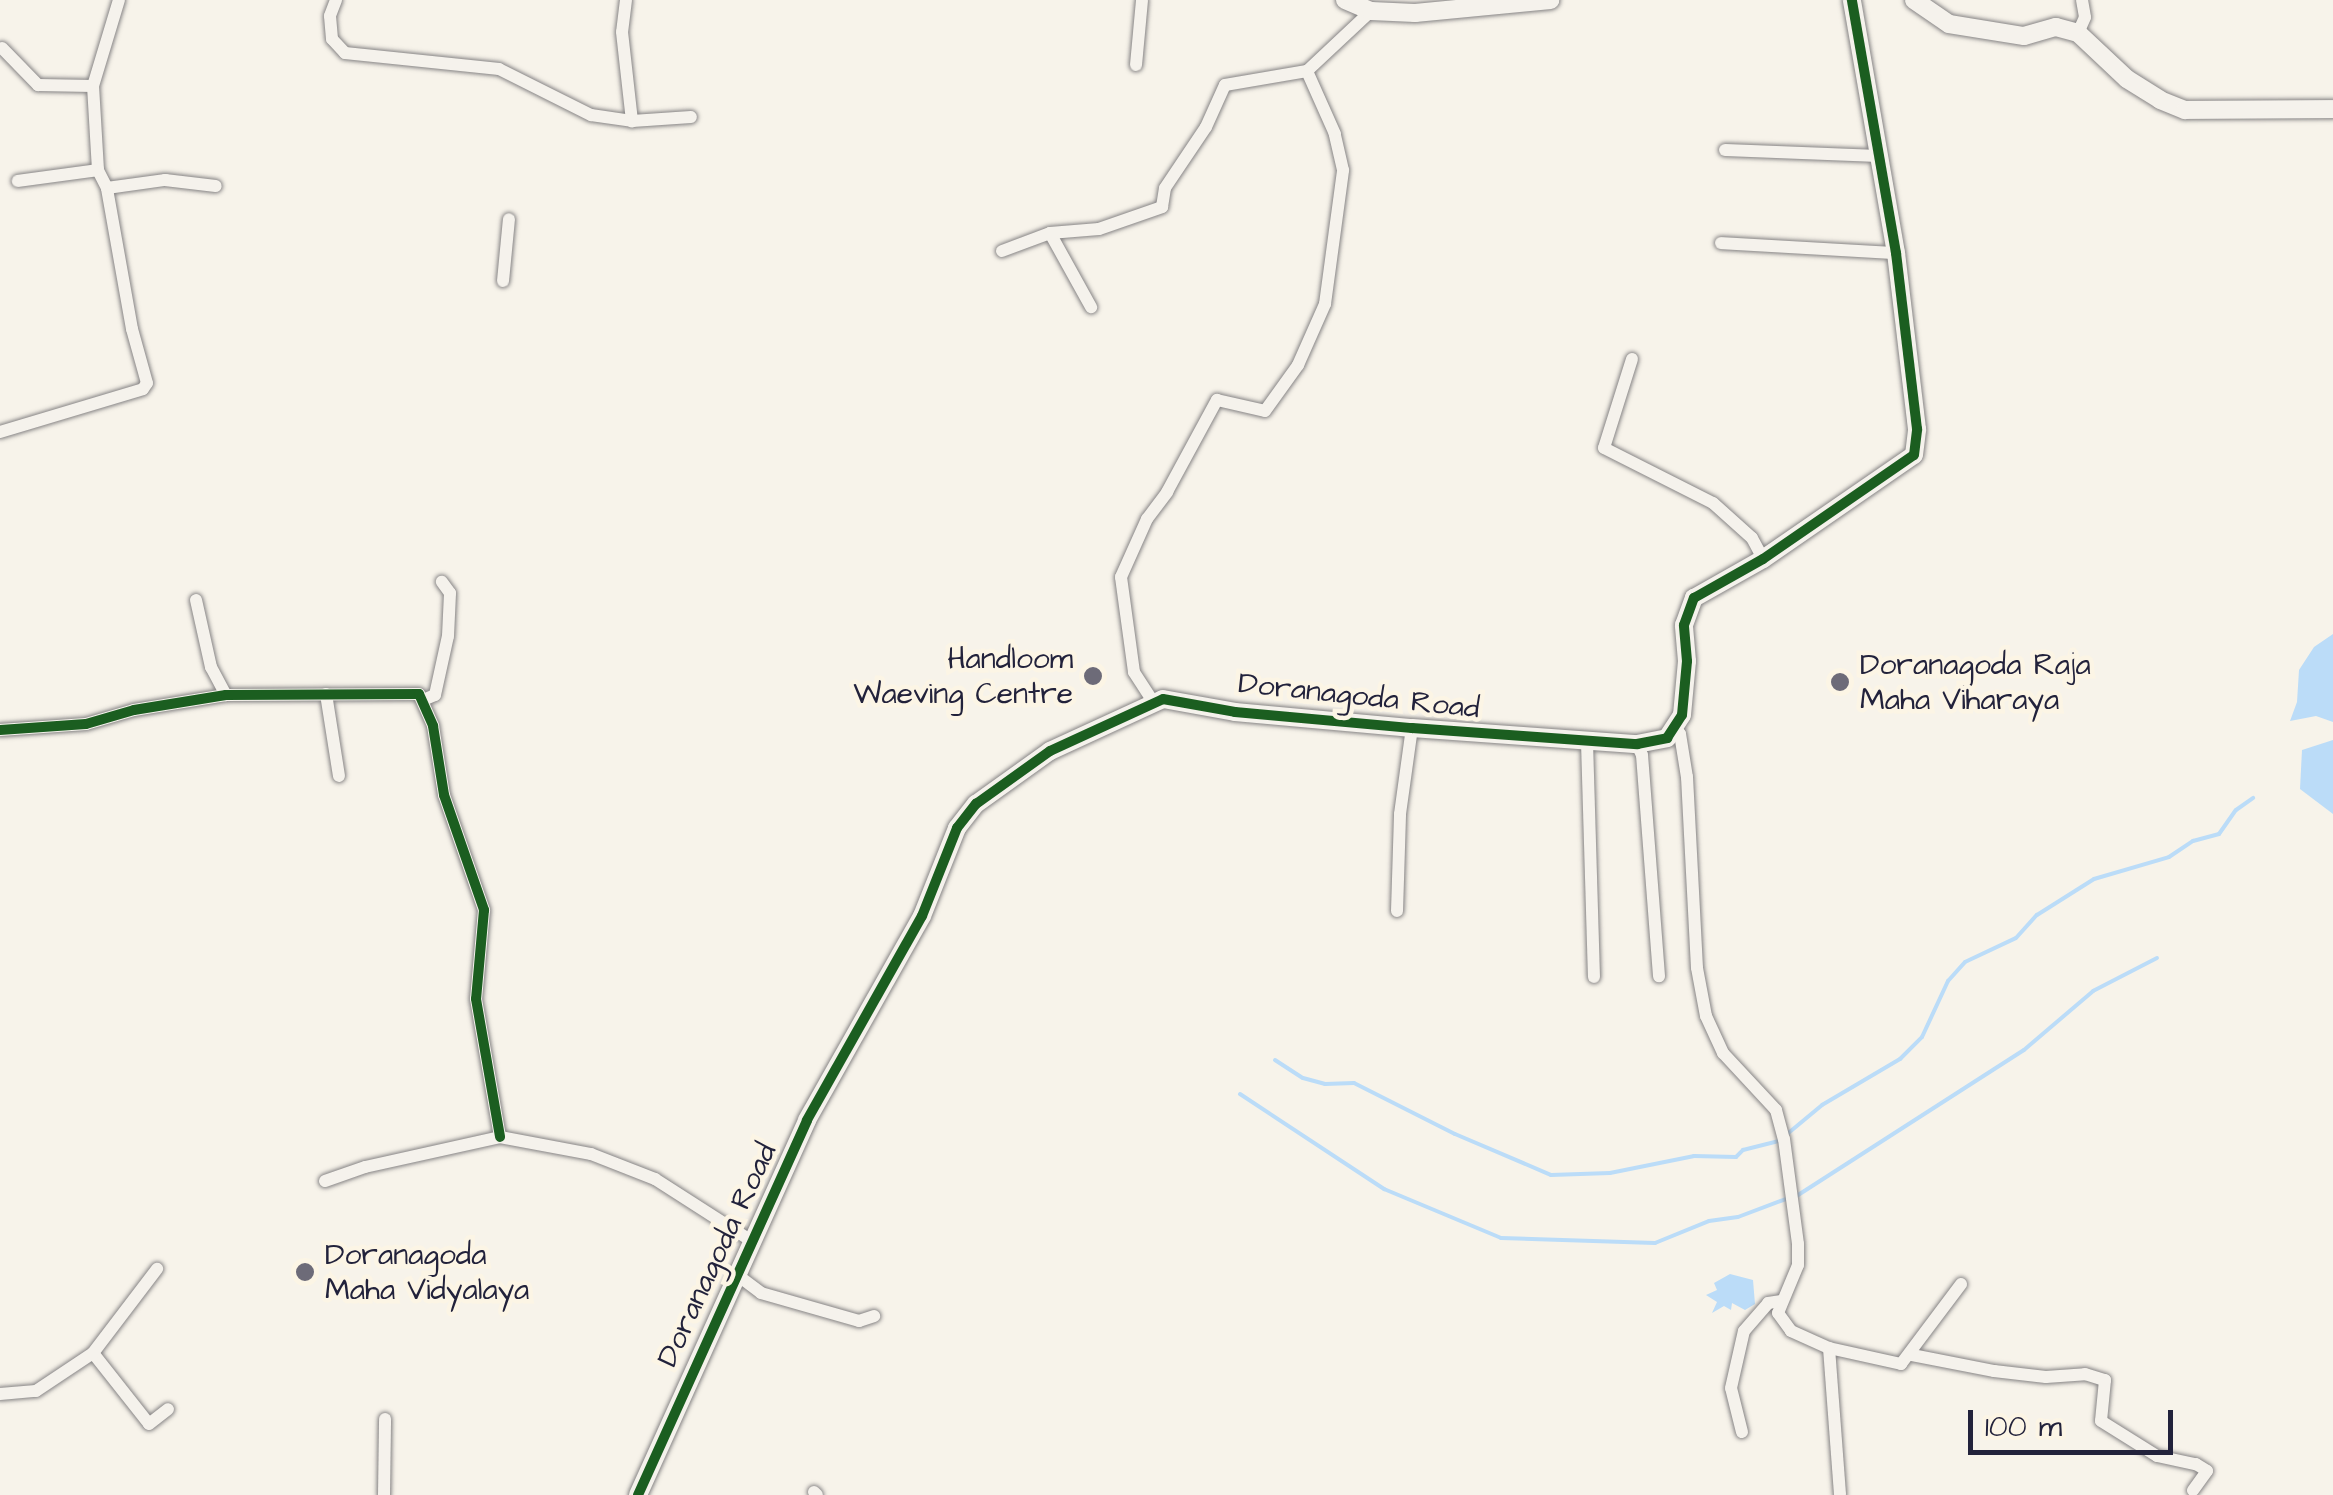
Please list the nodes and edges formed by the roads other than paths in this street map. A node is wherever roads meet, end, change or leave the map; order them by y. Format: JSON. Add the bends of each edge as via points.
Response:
{"nodes":[{"id":1,"x":336,"y":0,"type":"edge"},
{"id":2,"x":626,"y":0,"type":"edge"},
{"id":3,"x":1142,"y":0,"type":"edge"},
{"id":4,"x":1346,"y":0,"type":"edge"},
{"id":5,"x":1550,"y":0,"type":"edge"},
{"id":6,"x":1852,"y":0,"type":"edge"},
{"id":7,"x":1914,"y":0,"type":"edge"},
{"id":8,"x":2082,"y":0,"type":"edge"},
{"id":9,"x":115,"y":3,"type":"edge"},
{"id":10,"x":1371,"y":12,"type":"junction"},
{"id":11,"x":2078,"y":33,"type":"junction"},
{"id":12,"x":2,"y":48,"type":"edge"},
{"id":13,"x":1136,"y":66,"type":"dead end"},
{"id":14,"x":1307,"y":72,"type":"junction"},
{"id":15,"x":92,"y":86,"type":"junction"},
{"id":16,"x":2333,"y":109,"type":"edge"},
{"id":17,"x":691,"y":117,"type":"dead end"},
{"id":18,"x":632,"y":121,"type":"junction"},
{"id":19,"x":1725,"y":150,"type":"dead end"},
{"id":20,"x":1879,"y":156,"type":"junction"},
{"id":21,"x":98,"y":170,"type":"junction"},
{"id":22,"x":18,"y":182,"type":"dead end"},
{"id":23,"x":216,"y":186,"type":"dead end"},
{"id":24,"x":106,"y":188,"type":"junction"},
{"id":25,"x":510,"y":219,"type":"dead end"},
{"id":26,"x":1050,"y":232,"type":"junction"},
{"id":27,"x":1721,"y":242,"type":"dead end"},
{"id":28,"x":1002,"y":251,"type":"dead end"},
{"id":29,"x":1896,"y":253,"type":"junction"},
{"id":30,"x":503,"y":281,"type":"dead end"},
{"id":31,"x":1091,"y":307,"type":"dead end"},
{"id":32,"x":1632,"y":359,"type":"dead end"},
{"id":33,"x":0,"y":432,"type":"edge"},
{"id":34,"x":1764,"y":559,"type":"junction"},
{"id":35,"x":442,"y":582,"type":"dead end"},
{"id":36,"x":196,"y":600,"type":"dead end"},
{"id":37,"x":326,"y":694,"type":"junction"},
{"id":38,"x":226,"y":695,"type":"junction"},
{"id":39,"x":423,"y":700,"type":"junction"},
{"id":40,"x":1154,"y":704,"type":"junction"},
{"id":41,"x":1674,"y":727,"type":"junction"},
{"id":42,"x":1412,"y":728,"type":"junction"},
{"id":43,"x":0,"y":730,"type":"edge"},
{"id":44,"x":1587,"y":742,"type":"junction"},
{"id":45,"x":1637,"y":744,"type":"junction"},
{"id":46,"x":339,"y":776,"type":"dead end"},
{"id":47,"x":1396,"y":911,"type":"dead end"},
{"id":48,"x":1658,"y":976,"type":"dead end"},
{"id":49,"x":1594,"y":978,"type":"dead end"},
{"id":50,"x":500,"y":1136,"type":"junction"},
{"id":51,"x":325,"y":1181,"type":"dead end"},
{"id":52,"x":750,"y":1240,"type":"junction"},
{"id":53,"x":157,"y":1269,"type":"dead end"},
{"id":54,"x":736,"y":1274,"type":"junction"},
{"id":55,"x":1961,"y":1284,"type":"dead end"},
{"id":56,"x":1780,"y":1301,"type":"junction"},
{"id":57,"x":874,"y":1316,"type":"dead end"},
{"id":58,"x":1829,"y":1348,"type":"junction"},
{"id":59,"x":93,"y":1353,"type":"junction"},
{"id":60,"x":1912,"y":1354,"type":"junction"},
{"id":61,"x":0,"y":1394,"type":"edge"},
{"id":62,"x":168,"y":1409,"type":"dead end"},
{"id":63,"x":386,"y":1419,"type":"dead end"},
{"id":64,"x":1742,"y":1432,"type":"dead end"},
{"id":65,"x":2193,"y":1490,"type":"dead end"},
{"id":66,"x":384,"y":1495,"type":"edge"},
{"id":67,"x":638,"y":1495,"type":"edge"},
{"id":68,"x":1840,"y":1495,"type":"edge"}],
"edges":[{"from":1,"to":18,"type":"street","via":[[332,39],[345,54],[499,69],[592,115]]},
{"from":2,"to":18,"type":"street","via":[[622,32]]},
{"from":3,"to":13,"type":"street"},
{"from":4,"to":10,"type":"street"},
{"from":5,"to":10,"type":"street"},
{"from":6,"to":20,"type":"street"},
{"from":7,"to":11,"type":"street","via":[[1950,24],[2024,36],[2056,27]]},
{"from":8,"to":11,"type":"street","via":[[2085,17]]},
{"from":9,"to":15,"type":"street"},
{"from":10,"to":14,"type":"street"},
{"from":11,"to":16,"type":"street","via":[[2127,79],[2184,110]]},
{"from":12,"to":15,"type":"street","via":[[38,85]]},
{"from":14,"to":26,"type":"street","via":[[1225,85],[1165,188],[1162,207],[1098,229]]},
{"from":14,"to":40,"type":"street","via":[[1343,170],[1325,304],[1298,365],[1264,411],[1217,400],[1147,518],[1121,577],[1134,672]]},
{"from":15,"to":21,"type":"street"},
{"from":17,"to":18,"type":"street"},
{"from":19,"to":20,"type":"street"},
{"from":20,"to":29,"type":"street"},
{"from":21,"to":22,"type":"street"},
{"from":21,"to":24,"type":"street"},
{"from":23,"to":24,"type":"street","via":[[165,180]]},
{"from":24,"to":33,"type":"street","via":[[146,383]]},
{"from":25,"to":30,"type":"street"},
{"from":26,"to":28,"type":"street"},
{"from":26,"to":31,"type":"street"},
{"from":27,"to":29,"type":"street"},
{"from":29,"to":34,"type":"street","via":[[1917,429],[1914,455]]},
{"from":32,"to":34,"type":"street","via":[[1604,448],[1713,503],[1752,538]]},
{"from":34,"to":41,"type":"street","via":[[1694,598],[1684,626],[1682,714]]},
{"from":35,"to":39,"type":"street","via":[[450,593],[448,636],[435,695]]},
{"from":36,"to":38,"type":"street","via":[[211,667]]},
{"from":37,"to":38,"type":"street"},
{"from":37,"to":39,"type":"street","via":[[419,694]]},
{"from":37,"to":46,"type":"street"},
{"from":38,"to":43,"type":"street","via":[[86,724]]},
{"from":39,"to":50,"type":"street","via":[[444,794],[484,910],[476,998]]},
{"from":40,"to":42,"type":"street","name":"Doranagoda Road","via":[[1189,701],[1235,712]]},
{"from":40,"to":52,"type":"street","name":"Doranagoda Road","via":[[1050,751],[976,804],[957,828],[922,916],[806,1120]]},
{"from":41,"to":45,"type":"street","name":"Doranagoda Road","via":[[1667,738]]},
{"from":41,"to":56,"type":"street","via":[[1686,777],[1706,1016],[1722,1053],[1776,1110],[1784,1139],[1798,1265]]},
{"from":42,"to":44,"type":"street","name":"Doranagoda Road"},
{"from":42,"to":47,"type":"street"},
{"from":44,"to":45,"type":"street","name":"Doranagoda Road"},
{"from":44,"to":49,"type":"street"},
{"from":45,"to":48,"type":"street"},
{"from":50,"to":51,"type":"street"},
{"from":50,"to":52,"type":"street","via":[[592,1154],[655,1179]]},
{"from":52,"to":54,"type":"street","name":"Doranagoda Road"},
{"from":53,"to":59,"type":"street"},
{"from":54,"to":57,"type":"street","via":[[761,1293],[860,1321]]},
{"from":54,"to":67,"type":"street","name":"Doranagoda Road"},
{"from":55,"to":60,"type":"street"},
{"from":56,"to":58,"type":"street","via":[[1778,1313],[1792,1331]]},
{"from":56,"to":64,"type":"street","via":[[1768,1303],[1744,1331],[1731,1388]]},
{"from":58,"to":60,"type":"street","via":[[1901,1364]]},
{"from":58,"to":68,"type":"street"},
{"from":59,"to":61,"type":"street","via":[[36,1391]]},
{"from":59,"to":62,"type":"street","via":[[149,1424]]},
{"from":60,"to":65,"type":"street","via":[[1994,1371],[2105,1380],[2102,1421],[2157,1456],[2196,1464],[2206,1472]]},
{"from":63,"to":66,"type":"street"}]}
